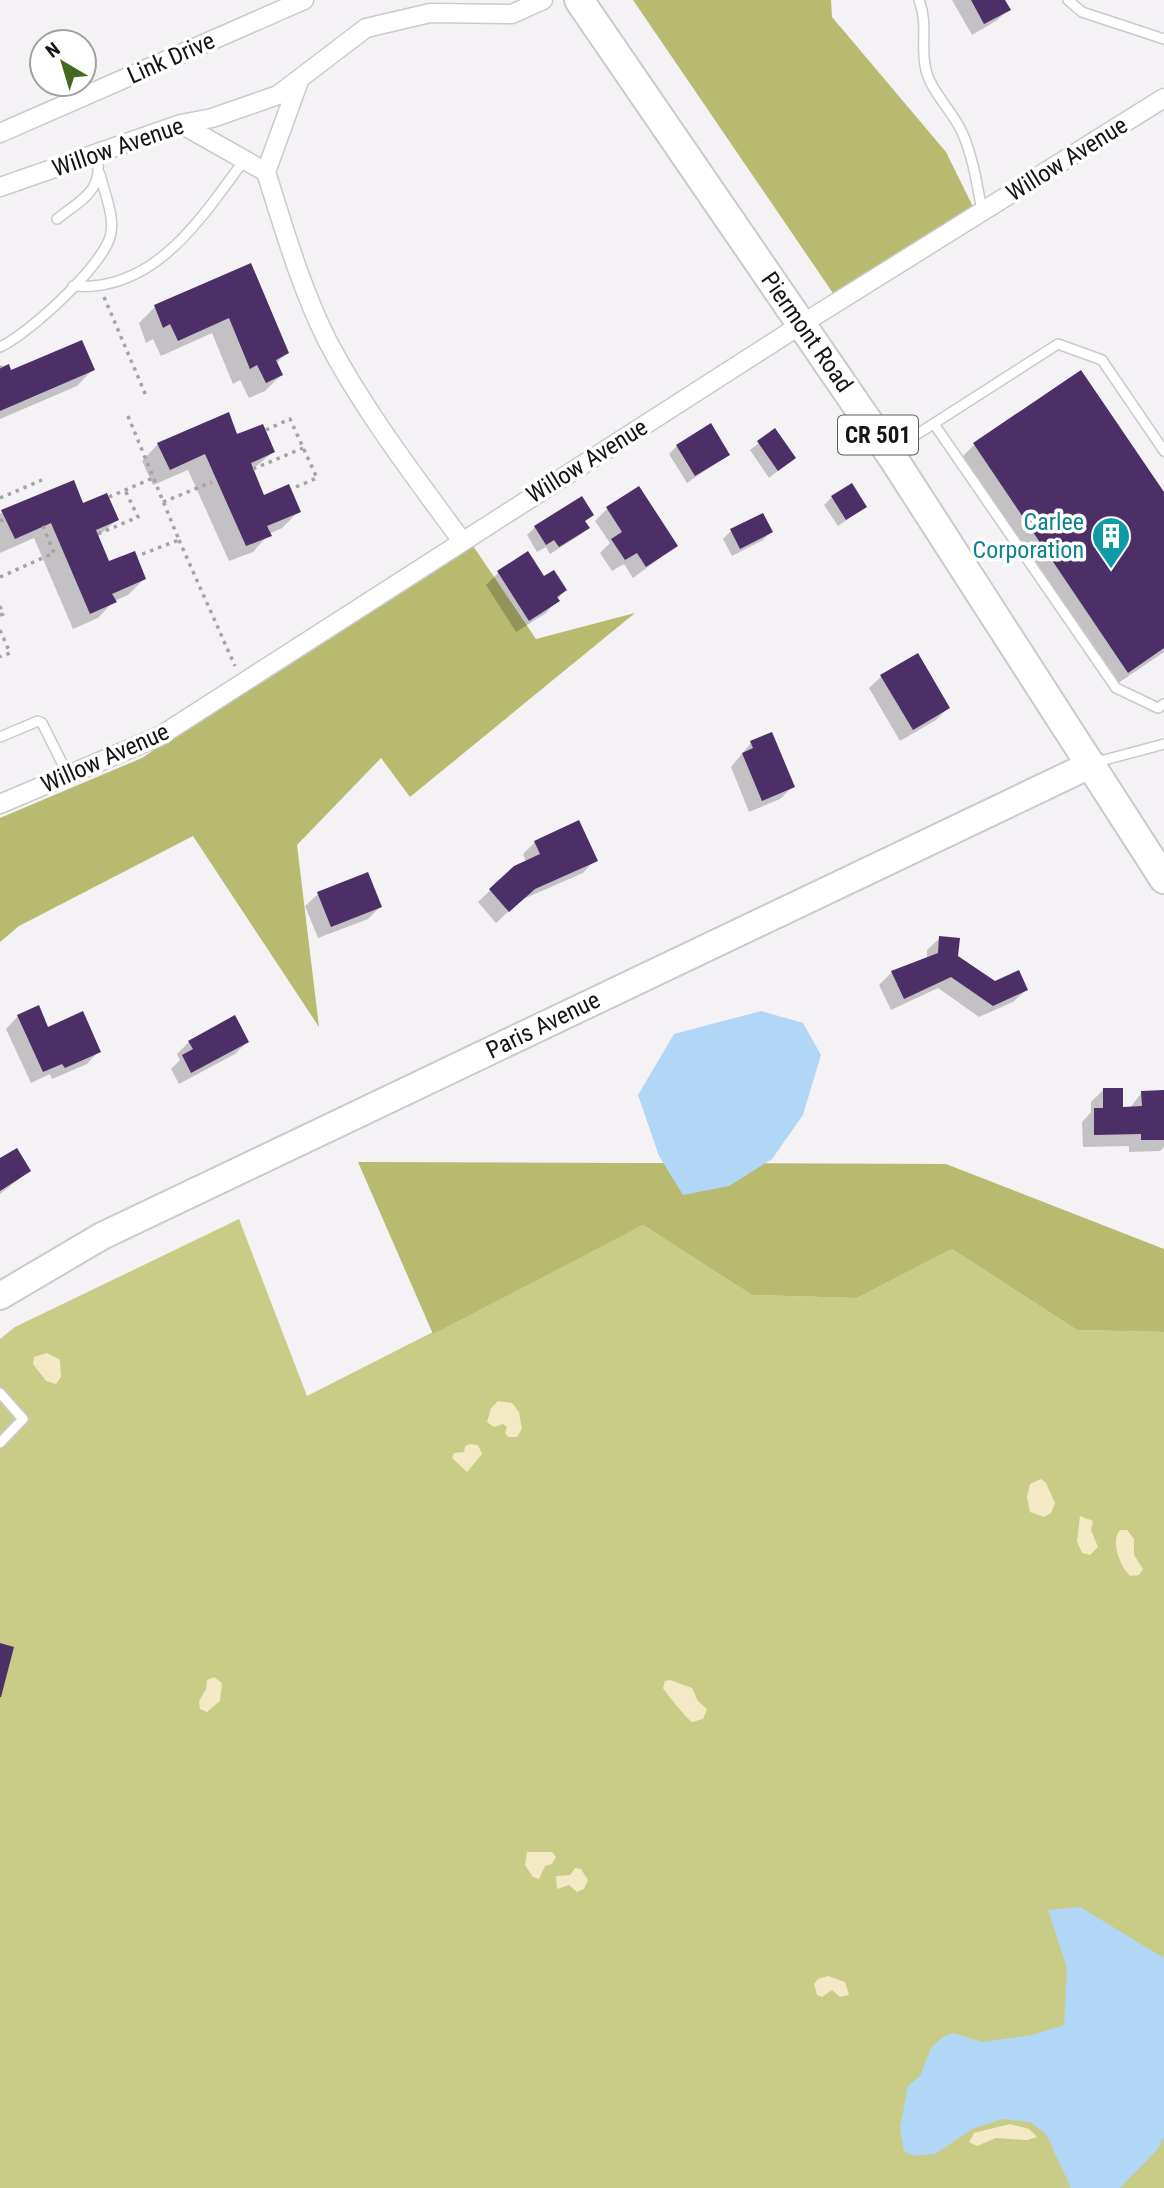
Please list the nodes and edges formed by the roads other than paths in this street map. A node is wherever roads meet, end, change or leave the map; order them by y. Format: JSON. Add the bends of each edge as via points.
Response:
{"nodes":[{"id":1,"x":304,"y":0,"type":"edge"},
{"id":2,"x":543,"y":0,"type":"edge"},
{"id":3,"x":579,"y":0,"type":"edge"},
{"id":4,"x":919,"y":0,"type":"edge"},
{"id":5,"x":1068,"y":0,"type":"edge"},
{"id":6,"x":1164,"y":39,"type":"edge"},
{"id":7,"x":299,"y":82,"type":"junction"},
{"id":8,"x":98,"y":84,"type":"edge"},
{"id":9,"x":68,"y":98,"type":"edge"},
{"id":10,"x":1164,"y":98,"type":"edge"},
{"id":11,"x":181,"y":124,"type":"junction"},
{"id":12,"x":0,"y":133,"type":"edge"},
{"id":13,"x":97,"y":155,"type":"junction"},
{"id":14,"x":245,"y":158,"type":"junction"},
{"id":15,"x":266,"y":172,"type":"junction"},
{"id":16,"x":100,"y":174,"type":"junction"},
{"id":17,"x":0,"y":187,"type":"edge"},
{"id":18,"x":982,"y":211,"type":"junction"},
{"id":19,"x":57,"y":219,"type":"dead end"},
{"id":20,"x":73,"y":286,"type":"junction"},
{"id":21,"x":802,"y":324,"type":"junction"},
{"id":22,"x":0,"y":347,"type":"edge"},
{"id":23,"x":934,"y":424,"type":"junction"},
{"id":24,"x":1164,"y":451,"type":"edge"},
{"id":25,"x":890,"y":452,"type":"junction"},
{"id":26,"x":462,"y":541,"type":"junction"},
{"id":27,"x":1164,"y":705,"type":"edge"},
{"id":28,"x":0,"y":737,"type":"edge"},
{"id":29,"x":1164,"y":744,"type":"edge"},
{"id":30,"x":1092,"y":764,"type":"junction"},
{"id":31,"x":68,"y":775,"type":"junction"},
{"id":32,"x":0,"y":804,"type":"edge"},
{"id":33,"x":1164,"y":879,"type":"edge"},
{"id":34,"x":0,"y":1296,"type":"edge"},
{"id":35,"x":0,"y":1394,"type":"edge"},
{"id":36,"x":0,"y":1443,"type":"edge"}],
"edges":[{"from":1,"to":8,"type":"street","name":"Link Drive"},
{"from":2,"to":7,"type":"street","name":"Willow Avenue","via":[[512,13],[430,13],[366,28]]},
{"from":3,"to":21,"type":"main road","name":"Piermont Road","number":"CR 501"},
{"from":4,"to":18,"type":"lane","via":[[926,28],[925,65],[961,130]]},
{"from":5,"to":6,"type":"lane","via":[[1083,12]]},
{"from":7,"to":11,"type":"street","name":"Willow Avenue","via":[[259,103]]},
{"from":7,"to":15,"type":"street"},
{"from":9,"to":12,"type":"street","name":"Link Drive"},
{"from":10,"to":18,"type":"street","name":"Willow Avenue"},
{"from":11,"to":13,"type":"street","name":"Willow Avenue"},
{"from":11,"to":14,"type":"street"},
{"from":13,"to":16,"type":"lane"},
{"from":13,"to":17,"type":"street","name":"Willow Avenue"},
{"from":14,"to":15,"type":"street"},
{"from":14,"to":20,"type":"lane","via":[[190,233],[171,250],[132,275],[99,286]]},
{"from":15,"to":26,"type":"street","via":[[327,340],[350,381]]},
{"from":16,"to":19,"type":"lane","via":[[97,184]]},
{"from":16,"to":20,"type":"lane","via":[[111,235]]},
{"from":18,"to":21,"type":"street","name":"Willow Avenue"},
{"from":20,"to":22,"type":"lane","via":[[37,324]]},
{"from":21,"to":25,"type":"main road","name":"Piermont Road","number":"CR 501"},
{"from":21,"to":26,"type":"street","name":"Willow Avenue"},
{"from":23,"to":24,"type":"lane","via":[[1058,344],[1102,360]]},
{"from":23,"to":25,"type":"lane"},
{"from":23,"to":27,"type":"lane","via":[[1116,688],[1158,708]]},
{"from":25,"to":30,"type":"main road","name":"Piermont Road","number":"CR 501"},
{"from":26,"to":31,"type":"street","name":"Willow Avenue","via":[[160,736]]},
{"from":28,"to":31,"type":"lane","via":[[42,723]]},
{"from":29,"to":30,"type":"lane"},
{"from":30,"to":33,"type":"main road","name":"Piermont Road","number":"CR 501"},
{"from":30,"to":34,"type":"street","name":"Paris Avenue","via":[[102,1236]]},
{"from":31,"to":32,"type":"street","name":"Willow Avenue"},
{"from":35,"to":36,"type":"lane","via":[[23,1419]]}]}
